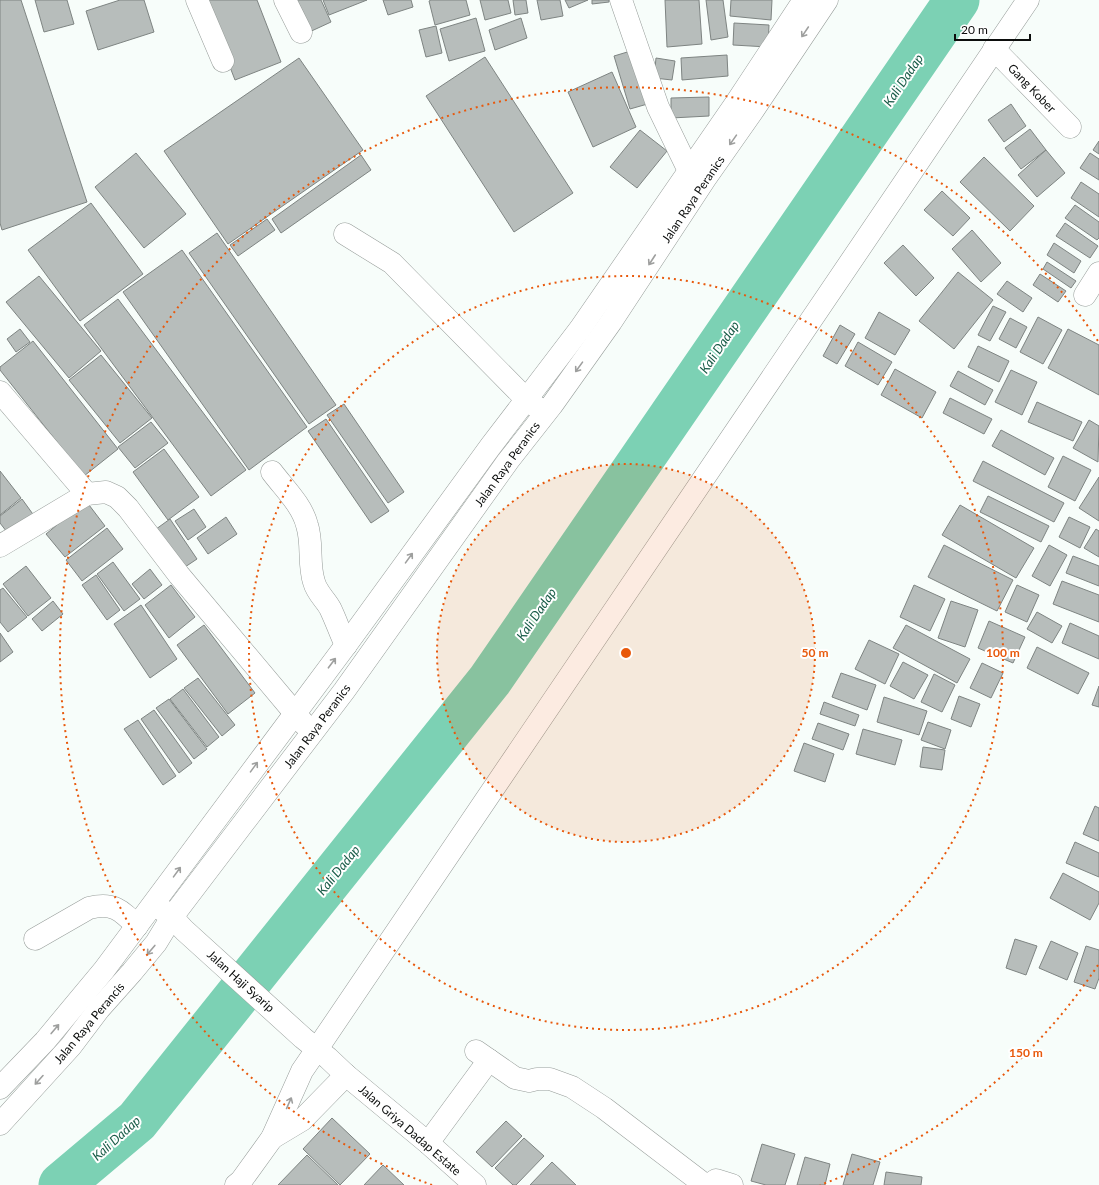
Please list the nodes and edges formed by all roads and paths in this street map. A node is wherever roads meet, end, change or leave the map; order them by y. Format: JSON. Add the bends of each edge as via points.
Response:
{"nodes":[{"id":1,"x":197,"y":0,"type":"edge"},
{"id":2,"x":285,"y":0,"type":"edge"},
{"id":3,"x":621,"y":0,"type":"edge"},
{"id":4,"x":804,"y":0,"type":"edge"},
{"id":5,"x":827,"y":0,"type":"edge"},
{"id":6,"x":1028,"y":0,"type":"edge"},
{"id":7,"x":301,"y":32,"type":"dead end"},
{"id":8,"x":994,"y":49,"type":"junction"},
{"id":9,"x":223,"y":61,"type":"dead end"},
{"id":10,"x":1070,"y":127,"type":"dead end"},
{"id":11,"x":695,"y":178,"type":"junction"},
{"id":12,"x":345,"y":234,"type":"dead end"},
{"id":13,"x":1099,"y":273,"type":"edge"},
{"id":14,"x":1085,"y":295,"type":"dead end"},
{"id":15,"x":0,"y":392,"type":"edge"},
{"id":16,"x":526,"y":399,"type":"junction"},
{"id":17,"x":544,"y":413,"type":"junction"},
{"id":18,"x":272,"y":472,"type":"dead end"},
{"id":19,"x":87,"y":494,"type":"junction"},
{"id":20,"x":0,"y":546,"type":"edge"},
{"id":21,"x":346,"y":645,"type":"junction"},
{"id":22,"x":294,"y":713,"type":"junction"},
{"id":23,"x":312,"y":733,"type":"junction"},
{"id":24,"x":154,"y":903,"type":"junction"},
{"id":25,"x":172,"y":917,"type":"junction"},
{"id":26,"x":138,"y":926,"type":"junction"},
{"id":27,"x":35,"y":940,"type":"dead end"},
{"id":28,"x":315,"y":1048,"type":"junction"},
{"id":29,"x":346,"y":1075,"type":"junction"},
{"id":30,"x":0,"y":1088,"type":"edge"},
{"id":31,"x":0,"y":1124,"type":"edge"},
{"id":32,"x":272,"y":1138,"type":"junction"},
{"id":33,"x":428,"y":1143,"type":"junction"},
{"id":34,"x":240,"y":1184,"type":"edge"},
{"id":35,"x":475,"y":1185,"type":"edge"},
{"id":36,"x":705,"y":1185,"type":"edge"},
{"id":37,"x":709,"y":1185,"type":"edge"},
{"id":38,"x":732,"y":1185,"type":"edge"}],
"edges":[{"from":1,"to":9,"type":"street"},
{"from":2,"to":7,"type":"street"},
{"from":3,"to":11,"type":"street","via":[[658,107]]},
{"from":4,"to":11,"type":"street","name":"Jalan Raya Peranics","via":[[736,103]]},
{"from":5,"to":11,"type":"street","name":"Jalan Raya Peranics","one_way":true},
{"from":6,"to":8,"type":"street"},
{"from":8,"to":10,"type":"street","name":"Gang Kober"},
{"from":8,"to":28,"type":"street"},
{"from":11,"to":16,"type":"street","name":"Jalan Raya Peranics"},
{"from":11,"to":17,"type":"street","name":"Jalan Raya Peranics","one_way":true,"via":[[611,322]]},
{"from":12,"to":16,"type":"street","via":[[392,263]]},
{"from":13,"to":14,"type":"street"},
{"from":15,"to":19,"type":"street"},
{"from":16,"to":17,"type":"street"},
{"from":21,"to":16,"type":"street","name":"Jalan Raya Peranics","one_way":true},
{"from":17,"to":23,"type":"street","name":"Jalan Raya Peranics"},
{"from":18,"to":21,"type":"street","via":[[301,509],[310,539],[314,583],[329,607]]},
{"from":19,"to":20,"type":"street"},
{"from":19,"to":22,"type":"street","via":[[106,492],[117,497],[128,508],[179,575]]},
{"from":22,"to":21,"type":"street","name":"Jalan Raya Peranics","one_way":true},
{"from":22,"to":23,"type":"street"},
{"from":24,"to":22,"type":"street","name":"Jalan Raya Peranics","one_way":true},
{"from":23,"to":25,"type":"street","name":"Jalan Raya Peranics"},
{"from":24,"to":25,"type":"street","name":"Jalan Haji Syarip"},
{"from":24,"to":26,"type":"street","name":"Jalan Raya Perancis"},
{"from":25,"to":28,"type":"street","name":"Jalan Haji Syarip"},
{"from":25,"to":31,"type":"street","name":"Jalan Raya Perancis","one_way":true,"via":[[156,943],[71,1046]]},
{"from":26,"to":27,"type":"street","via":[[115,907],[97,906],[89,908]]},
{"from":30,"to":26,"type":"street","name":"Jalan Raya Perancis","one_way":true,"via":[[45,1041]]},
{"from":28,"to":29,"type":"street","name":"Jalan Griya Dadap Estate"},
{"from":32,"to":28,"type":"street","one_way":true},
{"from":29,"to":32,"type":"street","via":[[302,1120]]},
{"from":29,"to":33,"type":"street","name":"Jalan Griya Dadap Estate"},
{"from":32,"to":34,"type":"street"},
{"from":33,"to":35,"type":"street","name":"Jalan Griya Dadap Estate"},
{"from":33,"to":36,"type":"street","via":[[482,1056],[515,1078],[529,1081],[538,1078],[550,1079],[572,1087],[604,1108]]},
{"from":37,"to":38,"type":"street","via":[[716,1180]]}]}
